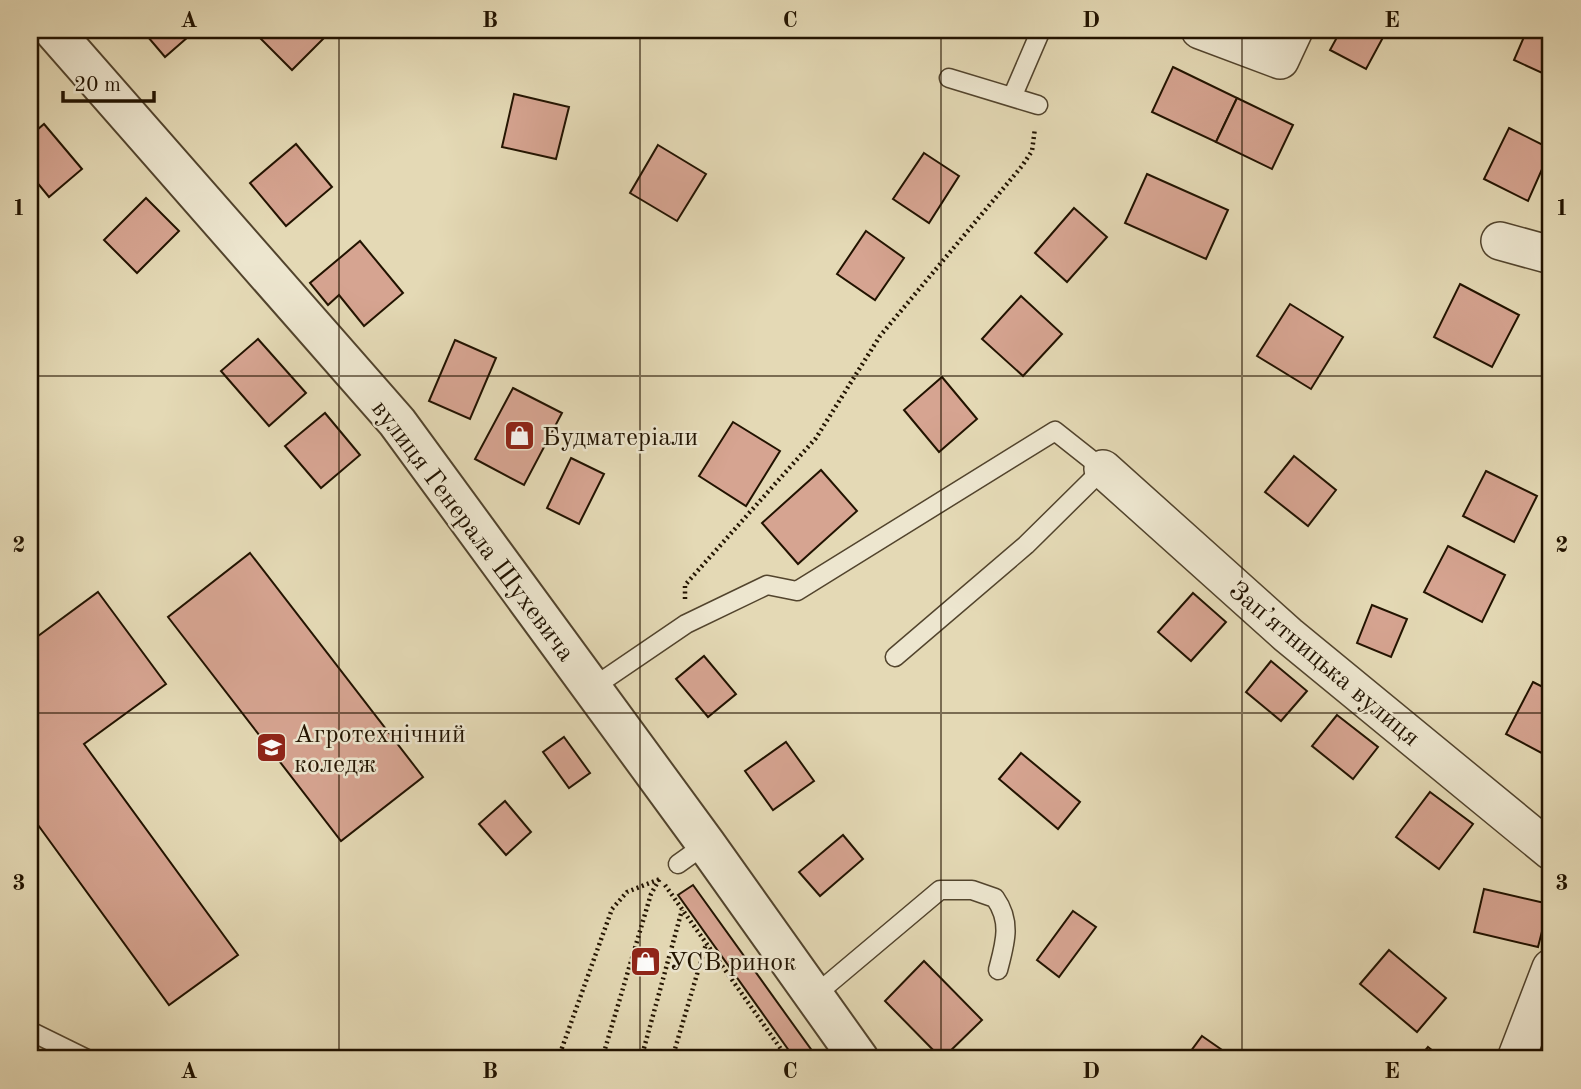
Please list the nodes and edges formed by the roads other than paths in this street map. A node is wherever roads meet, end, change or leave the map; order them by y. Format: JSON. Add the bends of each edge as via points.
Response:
{"nodes":[{"id":1,"x":53,"y":30,"type":"edge"},
{"id":2,"x":1041,"y":30,"type":"edge"},
{"id":3,"x":1200,"y":30,"type":"edge"},
{"id":4,"x":1294,"y":30,"type":"edge"},
{"id":5,"x":949,"y":78,"type":"dead end"},
{"id":6,"x":1013,"y":96,"type":"junction"},
{"id":7,"x":1038,"y":106,"type":"road end"},
{"id":8,"x":1500,"y":241,"type":"dead end"},
{"id":9,"x":1551,"y":255,"type":"edge"},
{"id":10,"x":1103,"y":469,"type":"junction"},
{"id":11,"x":895,"y":657,"type":"dead end"},
{"id":12,"x":592,"y":688,"type":"junction"},
{"id":13,"x":1551,"y":851,"type":"edge"},
{"id":14,"x":1551,"y":968,"type":"edge"},
{"id":15,"x":998,"y":970,"type":"dead end"},
{"id":16,"x":814,"y":996,"type":"junction"},
{"id":17,"x":30,"y":1031,"type":"edge"},
{"id":18,"x":87,"y":1059,"type":"edge"},
{"id":19,"x":859,"y":1059,"type":"edge"},
{"id":20,"x":1516,"y":1059,"type":"edge"}],
"edges":[{"from":1,"to":12,"type":"street","name":"вулиця Генерала Шухевича","via":[[397,422]]},
{"from":2,"to":6,"type":"lane"},
{"from":3,"to":4,"type":"street","via":[[1280,60]]},
{"from":5,"to":6,"type":"lane"},
{"from":6,"to":7,"type":"lane"},
{"from":8,"to":9,"type":"street"},
{"from":10,"to":11,"type":"lane","via":[[1026,545]]},
{"from":10,"to":12,"type":"lane","via":[[1055,431],[797,591],[767,585],[686,624]]},
{"from":10,"to":13,"type":"street","name":"Запʼятницька вулиця","via":[[1288,635]]},
{"from":12,"to":16,"type":"street","name":"вулиця Генерала Шухевича","via":[[692,854]]},
{"from":14,"to":20,"type":"street"},
{"from":15,"to":16,"type":"lane","via":[[1005,943],[1005,912],[995,898],[947,888]]},
{"from":16,"to":19,"type":"street","name":"вулиця Генерала Шухевича"},
{"from":17,"to":18,"type":"lane"}]}
